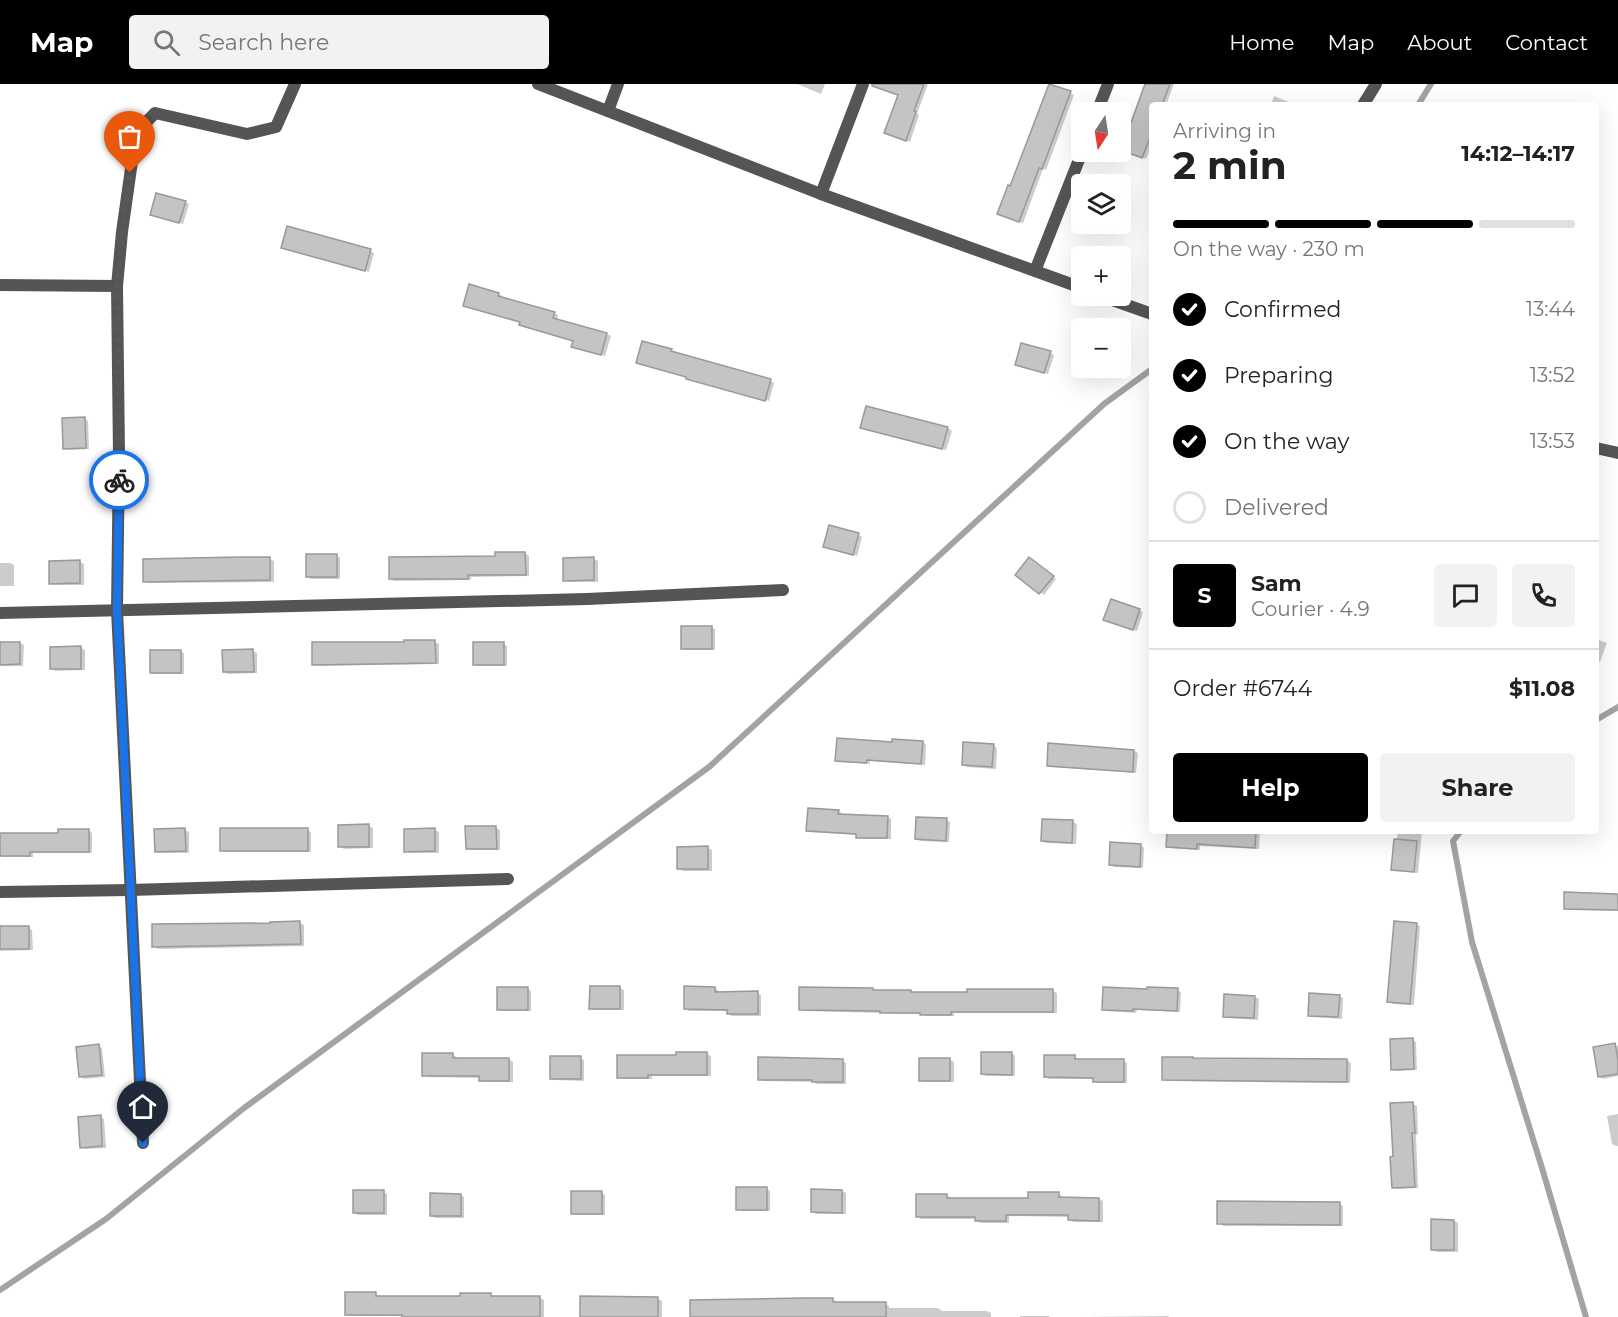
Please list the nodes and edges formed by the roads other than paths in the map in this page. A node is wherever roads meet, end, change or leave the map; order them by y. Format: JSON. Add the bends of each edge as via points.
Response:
{"nodes":[{"id":1,"x":295,"y":84,"type":"edge"},
{"id":2,"x":538,"y":84,"type":"edge"},
{"id":3,"x":618,"y":84,"type":"edge"},
{"id":4,"x":863,"y":84,"type":"edge"},
{"id":5,"x":1108,"y":84,"type":"edge"},
{"id":6,"x":1376,"y":84,"type":"edge"},
{"id":7,"x":1101,"y":102,"type":"edge"},
{"id":8,"x":1365,"y":102,"type":"edge"},
{"id":9,"x":608,"y":111,"type":"junction"},
{"id":10,"x":1078,"y":162,"type":"edge"},
{"id":11,"x":821,"y":194,"type":"junction"},
{"id":12,"x":1035,"y":271,"type":"junction"},
{"id":13,"x":1071,"y":284,"type":"edge"},
{"id":14,"x":0,"y":285,"type":"edge"},
{"id":15,"x":117,"y":286,"type":"junction"},
{"id":16,"x":1129,"y":306,"type":"edge"},
{"id":17,"x":1149,"y":313,"type":"edge"},
{"id":18,"x":1599,"y":449,"type":"edge"},
{"id":19,"x":1618,"y":453,"type":"edge"},
{"id":20,"x":783,"y":590,"type":"dead end"},
{"id":21,"x":117,"y":610,"type":"junction"},
{"id":22,"x":0,"y":613,"type":"edge"},
{"id":23,"x":508,"y":879,"type":"dead end"},
{"id":24,"x":129,"y":890,"type":"junction"},
{"id":25,"x":0,"y":892,"type":"edge"},
{"id":26,"x":143,"y":1143,"type":"dead end"}],
"edges":[{"from":1,"to":15,"type":"street","via":[[276,127],[247,134],[155,113],[136,133]]},
{"from":2,"to":9,"type":"street"},
{"from":3,"to":9,"type":"street"},
{"from":4,"to":11,"type":"street"},
{"from":5,"to":7,"type":"street"},
{"from":6,"to":8,"type":"street"},
{"from":9,"to":11,"type":"street"},
{"from":10,"to":12,"type":"street"},
{"from":11,"to":12,"type":"street"},
{"from":12,"to":13,"type":"street"},
{"from":14,"to":15,"type":"street"},
{"from":15,"to":21,"type":"street"},
{"from":16,"to":17,"type":"street"},
{"from":18,"to":19,"type":"street"},
{"from":20,"to":21,"type":"street","via":[[587,599]]},
{"from":21,"to":22,"type":"street"},
{"from":21,"to":24,"type":"street"},
{"from":23,"to":24,"type":"street"},
{"from":24,"to":25,"type":"street"},
{"from":24,"to":26,"type":"street"}]}
